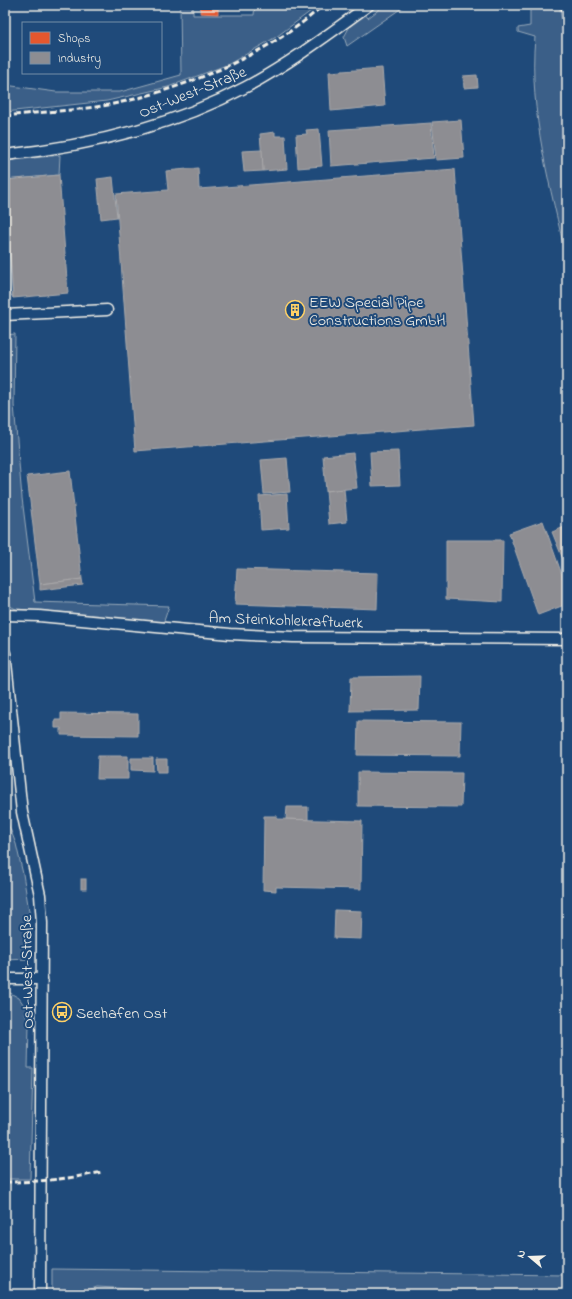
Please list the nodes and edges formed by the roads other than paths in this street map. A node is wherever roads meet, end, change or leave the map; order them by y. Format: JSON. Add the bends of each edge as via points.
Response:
{"nodes":[{"id":1,"x":369,"y":5,"type":"edge"},
{"id":2,"x":566,"y":5,"type":"edge"},
{"id":3,"x":567,"y":8,"type":"edge"},
{"id":4,"x":5,"y":155,"type":"edge"},
{"id":5,"x":107,"y":310,"type":"dead end"},
{"id":6,"x":5,"y":315,"type":"edge"},
{"id":7,"x":5,"y":615,"type":"edge"},
{"id":8,"x":567,"y":639,"type":"edge"},
{"id":9,"x":5,"y":653,"type":"edge"},
{"id":10,"x":8,"y":701,"type":"edge"},
{"id":11,"x":5,"y":979,"type":"edge"},
{"id":12,"x":42,"y":979,"type":"junction"},
{"id":13,"x":40,"y":1294,"type":"edge"}],
"edges":[{"from":1,"to":4,"type":"street","name":"Ost-West-Straße","via":[[282,66],[244,88],[205,105],[102,140]]},
{"from":2,"to":3,"type":"street"},
{"from":5,"to":6,"type":"street"},
{"from":7,"to":8,"type":"street","name":"Am Steinkohlekraftwerk","via":[[238,634]]},
{"from":9,"to":10,"type":"street","name":"Ost-West-Straße"},
{"from":10,"to":12,"type":"street","name":"Ost-West-Straße","via":[[22,812],[40,895]]},
{"from":11,"to":12,"type":"street"},
{"from":12,"to":13,"type":"street","name":"Ost-West-Straße"}]}
